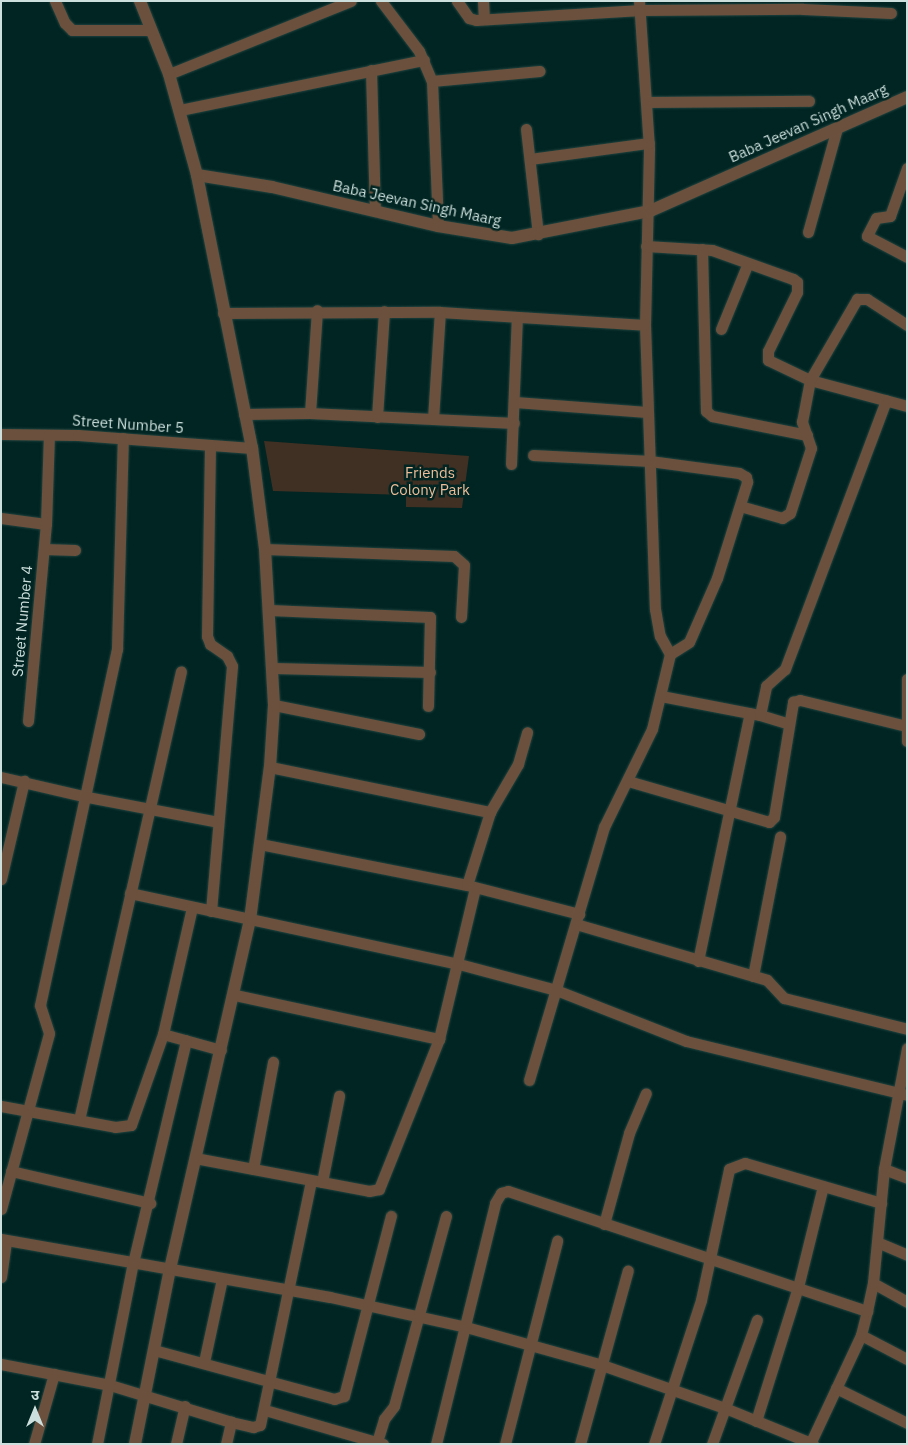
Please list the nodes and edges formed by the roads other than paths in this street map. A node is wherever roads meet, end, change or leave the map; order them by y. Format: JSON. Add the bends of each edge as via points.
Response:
{"nodes":[{"id":1,"x":56,"y":1,"type":"edge"},
{"id":2,"x":140,"y":1,"type":"edge"},
{"id":3,"x":351,"y":1,"type":"edge"},
{"id":4,"x":381,"y":1,"type":"edge"},
{"id":5,"x":457,"y":1,"type":"edge"},
{"id":6,"x":483,"y":1,"type":"edge"},
{"id":7,"x":640,"y":6,"type":"edge"},
{"id":8,"x":760,"y":6,"type":"edge"},
{"id":9,"x":891,"y":13,"type":"dead end"},
{"id":10,"x":484,"y":19,"type":"junction"},
{"id":11,"x":151,"y":30,"type":"junction"},
{"id":12,"x":424,"y":60,"type":"junction"},
{"id":13,"x":371,"y":70,"type":"junction"},
{"id":14,"x":540,"y":71,"type":"dead end"},
{"id":15,"x":169,"y":74,"type":"junction"},
{"id":16,"x":432,"y":81,"type":"junction"},
{"id":17,"x":907,"y":97,"type":"edge"},
{"id":18,"x":809,"y":101,"type":"dead end"},
{"id":19,"x":647,"y":102,"type":"junction"},
{"id":20,"x":180,"y":110,"type":"junction"},
{"id":21,"x":837,"y":128,"type":"junction"},
{"id":22,"x":526,"y":129,"type":"dead end"},
{"id":23,"x":649,"y":143,"type":"junction"},
{"id":24,"x":530,"y":159,"type":"junction"},
{"id":25,"x":907,"y":168,"type":"edge"},
{"id":26,"x":197,"y":175,"type":"junction"},
{"id":27,"x":375,"y":210,"type":"junction"},
{"id":28,"x":650,"y":211,"type":"junction"},
{"id":29,"x":438,"y":226,"type":"junction"},
{"id":30,"x":808,"y":232,"type":"dead end"},
{"id":31,"x":538,"y":234,"type":"junction"},
{"id":32,"x":646,"y":246,"type":"junction"},
{"id":33,"x":702,"y":249,"type":"junction"},
{"id":34,"x":906,"y":255,"type":"edge"},
{"id":35,"x":748,"y":263,"type":"junction"},
{"id":36,"x":316,"y":310,"type":"junction"},
{"id":37,"x":384,"y":311,"type":"junction"},
{"id":38,"x":440,"y":312,"type":"junction"},
{"id":39,"x":223,"y":313,"type":"junction"},
{"id":40,"x":516,"y":317,"type":"junction"},
{"id":41,"x":646,"y":325,"type":"junction"},
{"id":42,"x":907,"y":325,"type":"edge"},
{"id":43,"x":722,"y":329,"type":"dead end"},
{"id":44,"x":810,"y":380,"type":"junction"},
{"id":45,"x":886,"y":400,"type":"junction"},
{"id":46,"x":515,"y":402,"type":"junction"},
{"id":47,"x":907,"y":406,"type":"edge"},
{"id":48,"x":647,"y":412,"type":"junction"},
{"id":49,"x":310,"y":413,"type":"junction"},
{"id":50,"x":244,"y":414,"type":"junction"},
{"id":51,"x":378,"y":417,"type":"junction"},
{"id":52,"x":434,"y":419,"type":"junction"},
{"id":53,"x":514,"y":423,"type":"junction"},
{"id":54,"x":1,"y":434,"type":"edge"},
{"id":55,"x":49,"y":435,"type":"junction"},
{"id":56,"x":807,"y":435,"type":"junction"},
{"id":57,"x":123,"y":438,"type":"junction"},
{"id":58,"x":210,"y":445,"type":"junction"},
{"id":59,"x":252,"y":448,"type":"junction"},
{"id":60,"x":533,"y":455,"type":"dead end"},
{"id":61,"x":650,"y":461,"type":"junction"},
{"id":62,"x":511,"y":464,"type":"dead end"},
{"id":63,"x":740,"y":506,"type":"junction"},
{"id":64,"x":1,"y":518,"type":"edge"},
{"id":65,"x":46,"y":524,"type":"junction"},
{"id":66,"x":44,"y":549,"type":"junction"},
{"id":67,"x":265,"y":549,"type":"junction"},
{"id":68,"x":75,"y":550,"type":"dead end"},
{"id":69,"x":270,"y":610,"type":"junction"},
{"id":70,"x":461,"y":617,"type":"dead end"},
{"id":71,"x":670,"y":654,"type":"junction"},
{"id":72,"x":274,"y":668,"type":"junction"},
{"id":73,"x":181,"y":671,"type":"dead end"},
{"id":74,"x":430,"y":672,"type":"junction"},
{"id":75,"x":907,"y":679,"type":"edge"},
{"id":76,"x":661,"y":696,"type":"junction"},
{"id":77,"x":274,"y":705,"type":"junction"},
{"id":78,"x":428,"y":706,"type":"dead end"},
{"id":79,"x":755,"y":714,"type":"junction"},
{"id":80,"x":28,"y":722,"type":"dead end"},
{"id":81,"x":789,"y":724,"type":"junction"},
{"id":82,"x":906,"y":726,"type":"edge"},
{"id":83,"x":527,"y":732,"type":"dead end"},
{"id":84,"x":419,"y":734,"type":"dead end"},
{"id":85,"x":907,"y":741,"type":"edge"},
{"id":86,"x":270,"y":767,"type":"junction"},
{"id":87,"x":1,"y":777,"type":"edge"},
{"id":88,"x":628,"y":781,"type":"junction"},
{"id":89,"x":24,"y":782,"type":"junction"},
{"id":90,"x":86,"y":797,"type":"junction"},
{"id":91,"x":148,"y":808,"type":"junction"},
{"id":92,"x":490,"y":812,"type":"junction"},
{"id":93,"x":730,"y":812,"type":"junction"},
{"id":94,"x":218,"y":822,"type":"junction"},
{"id":95,"x":780,"y":837,"type":"dead end"},
{"id":96,"x":260,"y":844,"type":"junction"},
{"id":97,"x":1,"y":879,"type":"edge"},
{"id":98,"x":471,"y":886,"type":"junction"},
{"id":99,"x":130,"y":893,"type":"junction"},
{"id":100,"x":192,"y":907,"type":"junction"},
{"id":101,"x":211,"y":912,"type":"junction"},
{"id":102,"x":578,"y":919,"type":"junction"},
{"id":103,"x":250,"y":920,"type":"junction"},
{"id":104,"x":698,"y":962,"type":"junction"},
{"id":105,"x":459,"y":964,"type":"junction"},
{"id":106,"x":753,"y":976,"type":"junction"},
{"id":107,"x":556,"y":990,"type":"junction"},
{"id":108,"x":235,"y":995,"type":"junction"},
{"id":109,"x":907,"y":1029,"type":"edge"},
{"id":110,"x":163,"y":1034,"type":"junction"},
{"id":111,"x":439,"y":1038,"type":"junction"},
{"id":112,"x":186,"y":1040,"type":"junction"},
{"id":113,"x":907,"y":1048,"type":"edge"},
{"id":114,"x":221,"y":1050,"type":"junction"},
{"id":115,"x":273,"y":1062,"type":"dead end"},
{"id":116,"x":529,"y":1080,"type":"dead end"},
{"id":117,"x":646,"y":1093,"type":"dead end"},
{"id":118,"x":902,"y":1093,"type":"edge"},
{"id":119,"x":339,"y":1096,"type":"dead end"},
{"id":120,"x":1,"y":1106,"type":"edge"},
{"id":121,"x":28,"y":1111,"type":"junction"},
{"id":122,"x":79,"y":1120,"type":"junction"},
{"id":123,"x":195,"y":1158,"type":"junction"},
{"id":124,"x":253,"y":1169,"type":"junction"},
{"id":125,"x":884,"y":1169,"type":"junction"},
{"id":126,"x":11,"y":1171,"type":"junction"},
{"id":127,"x":907,"y":1178,"type":"edge"},
{"id":128,"x":317,"y":1181,"type":"junction"},
{"id":129,"x":823,"y":1186,"type":"junction"},
{"id":130,"x":881,"y":1203,"type":"junction"},
{"id":131,"x":150,"y":1204,"type":"junction"},
{"id":132,"x":1,"y":1209,"type":"edge"},
{"id":133,"x":391,"y":1216,"type":"dead end"},
{"id":134,"x":446,"y":1216,"type":"dead end"},
{"id":135,"x":604,"y":1224,"type":"junction"},
{"id":136,"x":3,"y":1240,"type":"edge"},
{"id":137,"x":557,"y":1241,"type":"dead end"},
{"id":138,"x":877,"y":1242,"type":"junction"},
{"id":139,"x":907,"y":1255,"type":"edge"},
{"id":140,"x":710,"y":1257,"type":"junction"},
{"id":141,"x":133,"y":1263,"type":"junction"},
{"id":142,"x":170,"y":1270,"type":"junction"},
{"id":143,"x":628,"y":1270,"type":"dead end"},
{"id":144,"x":1,"y":1277,"type":"edge"},
{"id":145,"x":222,"y":1279,"type":"junction"},
{"id":146,"x":872,"y":1283,"type":"junction"},
{"id":147,"x":798,"y":1287,"type":"junction"},
{"id":148,"x":290,"y":1290,"type":"junction"},
{"id":149,"x":907,"y":1302,"type":"edge"},
{"id":150,"x":367,"y":1305,"type":"junction"},
{"id":151,"x":867,"y":1311,"type":"junction"},
{"id":152,"x":417,"y":1316,"type":"junction"},
{"id":153,"x":757,"y":1320,"type":"dead end"},
{"id":154,"x":466,"y":1328,"type":"junction"},
{"id":155,"x":861,"y":1335,"type":"junction"},
{"id":156,"x":530,"y":1346,"type":"junction"},
{"id":157,"x":154,"y":1350,"type":"junction"},
{"id":158,"x":907,"y":1359,"type":"edge"},
{"id":159,"x":204,"y":1362,"type":"junction"},
{"id":160,"x":1,"y":1364,"type":"edge"},
{"id":161,"x":602,"y":1365,"type":"junction"},
{"id":162,"x":54,"y":1374,"type":"junction"},
{"id":163,"x":271,"y":1380,"type":"junction"},
{"id":164,"x":110,"y":1385,"type":"junction"},
{"id":165,"x":836,"y":1388,"type":"junction"},
{"id":166,"x":671,"y":1389,"type":"junction"},
{"id":167,"x":145,"y":1396,"type":"junction"},
{"id":168,"x":185,"y":1406,"type":"junction"},
{"id":169,"x":725,"y":1408,"type":"junction"},
{"id":170,"x":264,"y":1410,"type":"junction"},
{"id":171,"x":756,"y":1421,"type":"junction"},
{"id":172,"x":231,"y":1422,"type":"junction"},
{"id":173,"x":907,"y":1423,"type":"edge"},
{"id":174,"x":355,"y":1440,"type":"edge"},
{"id":175,"x":380,"y":1443,"type":"edge"},
{"id":176,"x":811,"y":1443,"type":"edge"},
{"id":177,"x":34,"y":1444,"type":"edge"},
{"id":178,"x":97,"y":1444,"type":"edge"},
{"id":179,"x":135,"y":1444,"type":"edge"},
{"id":180,"x":176,"y":1444,"type":"edge"},
{"id":181,"x":226,"y":1444,"type":"edge"},
{"id":182,"x":436,"y":1444,"type":"edge"},
{"id":183,"x":505,"y":1444,"type":"edge"},
{"id":184,"x":580,"y":1444,"type":"edge"},
{"id":185,"x":654,"y":1444,"type":"edge"},
{"id":186,"x":712,"y":1444,"type":"edge"}],
"edges":[{"from":1,"to":11,"type":"street","via":[[65,23],[72,30]]},
{"from":2,"to":11,"type":"street"},
{"from":3,"to":15,"type":"street"},
{"from":4,"to":12,"type":"street"},
{"from":5,"to":10,"type":"street","via":[[469,18]]},
{"from":6,"to":10,"type":"street"},
{"from":7,"to":8,"type":"street"},
{"from":7,"to":10,"type":"street"},
{"from":7,"to":19,"type":"street"},
{"from":8,"to":9,"type":"street"},
{"from":11,"to":15,"type":"street"},
{"from":12,"to":13,"type":"street"},
{"from":12,"to":16,"type":"street"},
{"from":13,"to":20,"type":"street"},
{"from":13,"to":27,"type":"street"},
{"from":14,"to":16,"type":"street"},
{"from":15,"to":20,"type":"street"},
{"from":16,"to":29,"type":"street"},
{"from":17,"to":21,"type":"street","name":"Baba Jeevan Singh Maarg"},
{"from":18,"to":19,"type":"street"},
{"from":19,"to":23,"type":"street"},
{"from":20,"to":26,"type":"street"},
{"from":21,"to":28,"type":"street","name":"Baba Jeevan Singh Maarg"},
{"from":21,"to":30,"type":"street"},
{"from":22,"to":24,"type":"street"},
{"from":23,"to":24,"type":"street"},
{"from":23,"to":28,"type":"street"},
{"from":24,"to":31,"type":"street"},
{"from":25,"to":34,"type":"street","via":[[890,216],[876,218],[867,236]]},
{"from":26,"to":27,"type":"street","name":"Baba Jeevan Singh Maarg","via":[[272,187]]},
{"from":26,"to":39,"type":"street"},
{"from":27,"to":29,"type":"street","name":"Baba Jeevan Singh Maarg"},
{"from":28,"to":31,"type":"street","name":"Baba Jeevan Singh Maarg"},
{"from":28,"to":32,"type":"street"},
{"from":29,"to":31,"type":"street","name":"Baba Jeevan Singh Maarg","via":[[494,236]]},
{"from":32,"to":33,"type":"street"},
{"from":32,"to":41,"type":"street"},
{"from":33,"to":35,"type":"street"},
{"from":33,"to":56,"type":"street","via":[[706,411],[712,416]]},
{"from":35,"to":43,"type":"street"},
{"from":35,"to":44,"type":"street","via":[[797,282],[797,292],[766,356],[772,363]]},
{"from":36,"to":37,"type":"street"},
{"from":36,"to":39,"type":"street"},
{"from":36,"to":49,"type":"street"},
{"from":37,"to":38,"type":"street"},
{"from":37,"to":51,"type":"street"},
{"from":38,"to":40,"type":"street"},
{"from":38,"to":52,"type":"street"},
{"from":39,"to":50,"type":"street"},
{"from":40,"to":41,"type":"street"},
{"from":40,"to":46,"type":"street"},
{"from":41,"to":48,"type":"street"},
{"from":42,"to":44,"type":"street","via":[[867,299],[857,299]]},
{"from":44,"to":45,"type":"street"},
{"from":44,"to":56,"type":"street","via":[[802,422]]},
{"from":45,"to":47,"type":"street"},
{"from":45,"to":79,"type":"street","via":[[785,669],[766,686]]},
{"from":46,"to":48,"type":"street"},
{"from":46,"to":53,"type":"street"},
{"from":48,"to":61,"type":"street"},
{"from":49,"to":50,"type":"street"},
{"from":49,"to":51,"type":"street"},
{"from":50,"to":59,"type":"street"},
{"from":51,"to":52,"type":"street"},
{"from":52,"to":53,"type":"street"},
{"from":53,"to":62,"type":"street"},
{"from":54,"to":55,"type":"street","name":"Street Number 5"},
{"from":55,"to":57,"type":"street","name":"Street Number 5"},
{"from":55,"to":65,"type":"street","name":"Street Number 4"},
{"from":56,"to":63,"type":"street","via":[[811,448],[788,517]]},
{"from":57,"to":58,"type":"street","name":"Street Number 5"},
{"from":57,"to":90,"type":"street","via":[[117,649]]},
{"from":58,"to":59,"type":"street","name":"Street Number 5"},
{"from":58,"to":94,"type":"street","via":[[207,636],[210,644],[227,656],[232,666]]},
{"from":59,"to":67,"type":"street"},
{"from":60,"to":61,"type":"street"},
{"from":61,"to":63,"type":"street","via":[[744,474],[747,482]]},
{"from":61,"to":71,"type":"street","via":[[656,620]]},
{"from":63,"to":71,"type":"street","via":[[717,578],[691,638]]},
{"from":64,"to":65,"type":"street"},
{"from":65,"to":66,"type":"street","name":"Street Number 4"},
{"from":66,"to":68,"type":"street"},
{"from":66,"to":80,"type":"street","name":"Street Number 4"},
{"from":67,"to":69,"type":"street"},
{"from":67,"to":70,"type":"street","via":[[454,556],[464,565]]},
{"from":69,"to":72,"type":"street"},
{"from":69,"to":74,"type":"street","via":[[430,618]]},
{"from":71,"to":76,"type":"street"},
{"from":72,"to":74,"type":"street"},
{"from":72,"to":77,"type":"street"},
{"from":73,"to":91,"type":"street"},
{"from":74,"to":78,"type":"street"},
{"from":75,"to":82,"type":"street"},
{"from":76,"to":79,"type":"street"},
{"from":76,"to":88,"type":"street","via":[[652,730]]},
{"from":77,"to":84,"type":"street"},
{"from":77,"to":86,"type":"street"},
{"from":79,"to":81,"type":"street"},
{"from":79,"to":93,"type":"street"},
{"from":81,"to":82,"type":"street","via":[[796,700]]},
{"from":81,"to":93,"type":"street","via":[[772,820],[765,822]]},
{"from":82,"to":85,"type":"street"},
{"from":83,"to":92,"type":"street","via":[[518,764]]},
{"from":86,"to":92,"type":"street"},
{"from":86,"to":96,"type":"street"},
{"from":87,"to":89,"type":"street"},
{"from":88,"to":93,"type":"street"},
{"from":88,"to":102,"type":"street","via":[[604,827]]},
{"from":89,"to":90,"type":"street"},
{"from":89,"to":97,"type":"street"},
{"from":90,"to":91,"type":"street"},
{"from":90,"to":121,"type":"street","via":[[40,1005],[49,1028]]},
{"from":91,"to":94,"type":"street"},
{"from":91,"to":99,"type":"street"},
{"from":92,"to":98,"type":"street"},
{"from":93,"to":104,"type":"street"},
{"from":94,"to":101,"type":"street"},
{"from":95,"to":106,"type":"street"},
{"from":96,"to":98,"type":"street"},
{"from":96,"to":103,"type":"street"},
{"from":98,"to":102,"type":"street"},
{"from":98,"to":105,"type":"street"},
{"from":99,"to":100,"type":"street"},
{"from":99,"to":122,"type":"street"},
{"from":100,"to":101,"type":"street"},
{"from":100,"to":110,"type":"street"},
{"from":101,"to":103,"type":"street"},
{"from":102,"to":104,"type":"street"},
{"from":102,"to":107,"type":"street"},
{"from":103,"to":105,"type":"street"},
{"from":103,"to":108,"type":"street"},
{"from":104,"to":106,"type":"street"},
{"from":105,"to":107,"type":"street"},
{"from":105,"to":111,"type":"street"},
{"from":106,"to":109,"type":"street","via":[[769,981],[784,998]]},
{"from":107,"to":116,"type":"street"},
{"from":107,"to":118,"type":"street","via":[[686,1040]]},
{"from":108,"to":111,"type":"street"},
{"from":108,"to":114,"type":"street"},
{"from":110,"to":112,"type":"street"},
{"from":110,"to":122,"type":"street","via":[[131,1125],[115,1127]]},
{"from":111,"to":128,"type":"street","via":[[379,1189],[369,1191]]},
{"from":112,"to":114,"type":"street"},
{"from":112,"to":131,"type":"street"},
{"from":113,"to":118,"type":"street"},
{"from":114,"to":123,"type":"street"},
{"from":115,"to":124,"type":"street"},
{"from":117,"to":135,"type":"street","via":[[629,1133]]},
{"from":118,"to":125,"type":"street"},
{"from":119,"to":128,"type":"street"},
{"from":120,"to":121,"type":"street"},
{"from":121,"to":122,"type":"street"},
{"from":121,"to":126,"type":"street"},
{"from":123,"to":124,"type":"street"},
{"from":123,"to":142,"type":"street"},
{"from":124,"to":128,"type":"street"},
{"from":125,"to":127,"type":"street"},
{"from":125,"to":130,"type":"street"},
{"from":126,"to":131,"type":"street"},
{"from":126,"to":132,"type":"street"},
{"from":128,"to":148,"type":"street"},
{"from":129,"to":130,"type":"street"},
{"from":129,"to":140,"type":"street","via":[[745,1163],[733,1166],[727,1175]]},
{"from":129,"to":147,"type":"street"},
{"from":130,"to":138,"type":"street"},
{"from":131,"to":141,"type":"street"},
{"from":133,"to":150,"type":"street"},
{"from":134,"to":152,"type":"street"},
{"from":135,"to":140,"type":"street"},
{"from":135,"to":154,"type":"street","via":[[508,1191],[501,1193],[495,1203]]},
{"from":136,"to":141,"type":"street"},
{"from":136,"to":144,"type":"street"},
{"from":137,"to":156,"type":"street"},
{"from":138,"to":139,"type":"street"},
{"from":138,"to":146,"type":"street"},
{"from":140,"to":147,"type":"street"},
{"from":140,"to":166,"type":"street","via":[[694,1326]]},
{"from":141,"to":142,"type":"street"},
{"from":141,"to":164,"type":"street"},
{"from":142,"to":145,"type":"street"},
{"from":142,"to":157,"type":"street"},
{"from":143,"to":161,"type":"street"},
{"from":145,"to":148,"type":"street"},
{"from":145,"to":159,"type":"street"},
{"from":146,"to":149,"type":"street"},
{"from":146,"to":151,"type":"street"},
{"from":147,"to":151,"type":"street"},
{"from":147,"to":171,"type":"street"},
{"from":148,"to":150,"type":"street"},
{"from":148,"to":163,"type":"street"},
{"from":150,"to":152,"type":"street"},
{"from":150,"to":163,"type":"street","via":[[344,1396],[334,1398]]},
{"from":151,"to":155,"type":"street"},
{"from":152,"to":154,"type":"street"},
{"from":152,"to":175,"type":"street","via":[[394,1406],[384,1419]]},
{"from":153,"to":169,"type":"street"},
{"from":154,"to":156,"type":"street"},
{"from":154,"to":182,"type":"street"},
{"from":155,"to":158,"type":"street"},
{"from":155,"to":165,"type":"street"},
{"from":156,"to":161,"type":"street"},
{"from":156,"to":183,"type":"street"},
{"from":157,"to":159,"type":"street"},
{"from":157,"to":167,"type":"street"},
{"from":159,"to":163,"type":"street"},
{"from":160,"to":162,"type":"street"},
{"from":161,"to":166,"type":"street"},
{"from":161,"to":184,"type":"street"},
{"from":162,"to":164,"type":"street"},
{"from":162,"to":177,"type":"street"},
{"from":163,"to":170,"type":"street"},
{"from":164,"to":167,"type":"street"},
{"from":164,"to":178,"type":"street"},
{"from":165,"to":173,"type":"street"},
{"from":165,"to":176,"type":"street"},
{"from":166,"to":169,"type":"street"},
{"from":166,"to":185,"type":"street"},
{"from":167,"to":168,"type":"street"},
{"from":167,"to":179,"type":"street"},
{"from":168,"to":172,"type":"street"},
{"from":168,"to":180,"type":"street"},
{"from":169,"to":171,"type":"street"},
{"from":169,"to":186,"type":"street"},
{"from":170,"to":172,"type":"street","via":[[260,1425],[252,1427]]},
{"from":170,"to":174,"type":"street"},
{"from":171,"to":176,"type":"street"},
{"from":172,"to":181,"type":"street"},
{"from":174,"to":175,"type":"street"}]}
